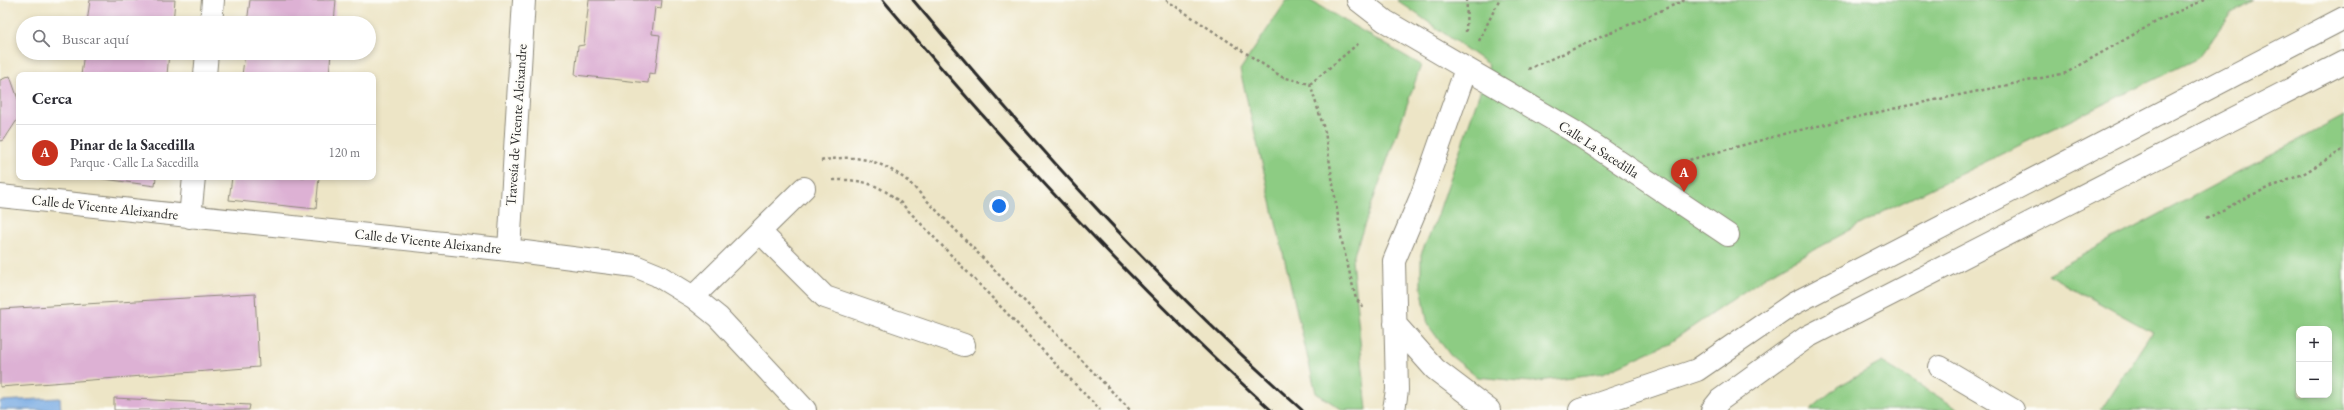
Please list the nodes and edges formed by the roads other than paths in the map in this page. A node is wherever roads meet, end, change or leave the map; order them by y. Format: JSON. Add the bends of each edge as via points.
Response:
{"nodes":[{"id":1,"x":213,"y":0,"type":"edge"},
{"id":2,"x":524,"y":0,"type":"edge"},
{"id":3,"x":1358,"y":0,"type":"edge"},
{"id":4,"x":212,"y":16,"type":"edge"},
{"id":5,"x":2344,"y":18,"type":"edge"},
{"id":6,"x":206,"y":60,"type":"edge"},
{"id":7,"x":2344,"y":62,"type":"edge"},
{"id":8,"x":1466,"y":69,"type":"junction"},
{"id":9,"x":205,"y":72,"type":"edge"},
{"id":10,"x":194,"y":180,"type":"edge"},
{"id":11,"x":804,"y":188,"type":"road end"},
{"id":12,"x":0,"y":196,"type":"edge"},
{"id":13,"x":190,"y":217,"type":"junction"},
{"id":14,"x":760,"y":232,"type":"junction"},
{"id":15,"x":1728,"y":235,"type":"dead end"},
{"id":16,"x":509,"y":250,"type":"junction"},
{"id":17,"x":693,"y":297,"type":"junction"},
{"id":18,"x":1395,"y":334,"type":"junction"},
{"id":19,"x":964,"y":344,"type":"dead end"},
{"id":20,"x":1940,"y":367,"type":"dead end"},
{"id":21,"x":805,"y":410,"type":"edge"},
{"id":22,"x":1394,"y":410,"type":"edge"},
{"id":23,"x":1489,"y":410,"type":"edge"},
{"id":24,"x":1580,"y":410,"type":"edge"},
{"id":25,"x":1712,"y":410,"type":"edge"},
{"id":26,"x":2013,"y":410,"type":"edge"}],
"edges":[{"from":1,"to":4,"type":"main road"},
{"from":2,"to":16,"type":"main road","name":"Travesía de Vicente Aleixandre"},
{"from":3,"to":8,"type":"main road","name":"Calle La Sacedilla","via":[[1385,21]]},
{"from":5,"to":24,"type":"main road","via":[[1793,304],[1697,370]]},
{"from":6,"to":9,"type":"main road"},
{"from":7,"to":25,"type":"main road","via":[[1807,337],[1720,400]]},
{"from":8,"to":15,"type":"main road","name":"Calle La Sacedilla","via":[[1573,131]]},
{"from":8,"to":18,"type":"main road","via":[[1421,197],[1394,261]]},
{"from":10,"to":13,"type":"main road"},
{"from":11,"to":14,"type":"main road"},
{"from":12,"to":13,"type":"main road","name":"Calle de Vicente Aleixandre"},
{"from":13,"to":16,"type":"main road","name":"Calle de Vicente Aleixandre"},
{"from":14,"to":17,"type":"main road"},
{"from":14,"to":19,"type":"main road","via":[[825,297]]},
{"from":16,"to":17,"type":"main road","name":"Calle de Vicente Aleixandre","via":[[634,266],[657,274]]},
{"from":17,"to":21,"type":"main road","name":"Calle de Vicente Aleixandre","via":[[718,317]]},
{"from":18,"to":22,"type":"main road","via":[[1397,390]]},
{"from":18,"to":23,"type":"main road","via":[[1435,369]]},
{"from":20,"to":26,"type":"main road"}]}
